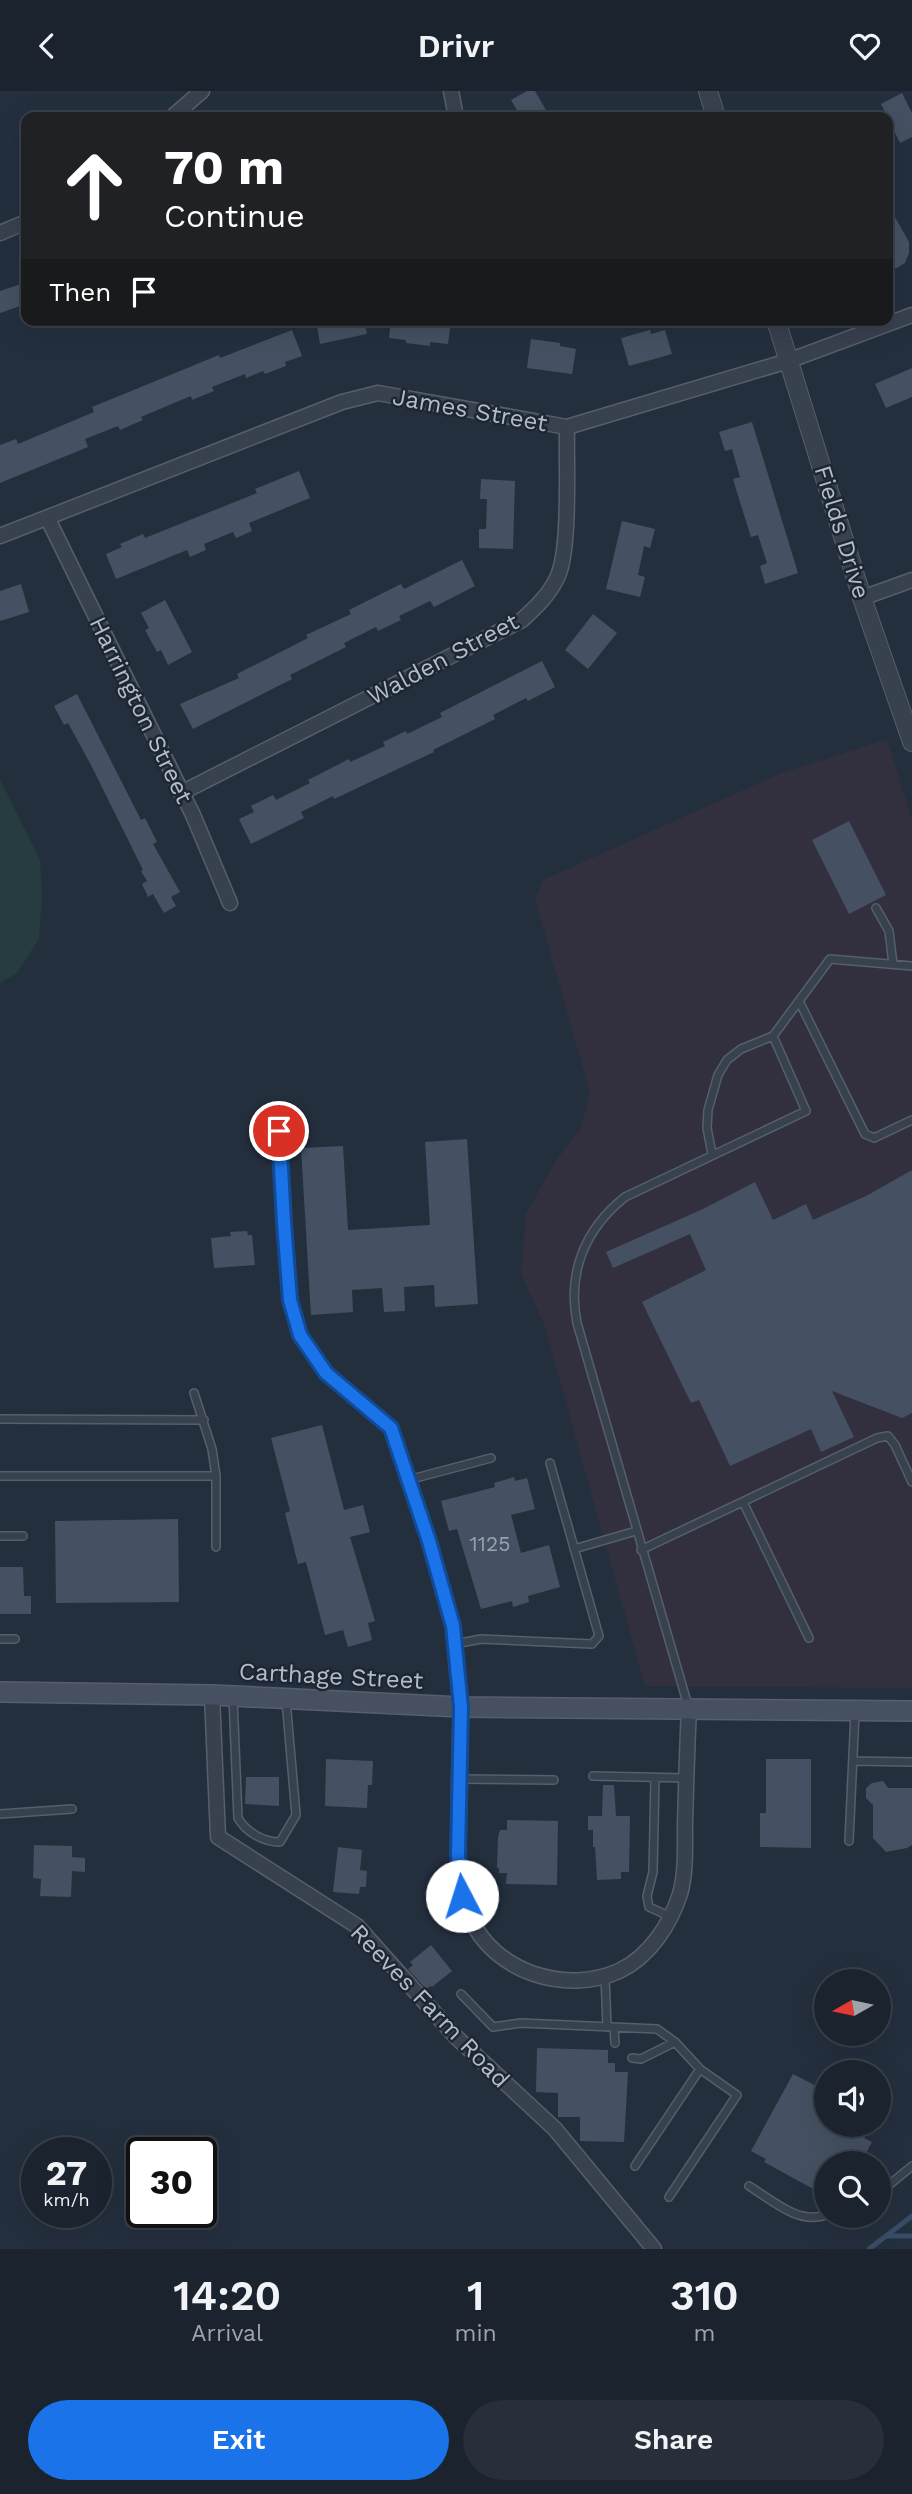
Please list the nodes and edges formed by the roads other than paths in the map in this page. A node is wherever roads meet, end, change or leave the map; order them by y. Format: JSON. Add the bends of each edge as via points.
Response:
{"nodes":[{"id":1,"x":202,"y":91,"type":"edge"},
{"id":2,"x":451,"y":91,"type":"edge"},
{"id":3,"x":708,"y":91,"type":"edge"},
{"id":4,"x":178,"y":112,"type":"edge"},
{"id":5,"x":455,"y":112,"type":"edge"},
{"id":6,"x":714,"y":112,"type":"edge"},
{"id":7,"x":21,"y":224,"type":"edge"},
{"id":8,"x":0,"y":233,"type":"edge"},
{"id":9,"x":912,"y":315,"type":"edge"},
{"id":10,"x":893,"y":322,"type":"edge"},
{"id":11,"x":778,"y":326,"type":"edge"},
{"id":12,"x":882,"y":326,"type":"edge"},
{"id":13,"x":788,"y":361,"type":"junction"},
{"id":14,"x":567,"y":427,"type":"junction"},
{"id":15,"x":48,"y":519,"type":"junction"},
{"id":16,"x":0,"y":536,"type":"edge"},
{"id":17,"x":912,"y":580,"type":"edge"},
{"id":18,"x":862,"y":598,"type":"junction"},
{"id":19,"x":912,"y":742,"type":"edge"},
{"id":20,"x":181,"y":793,"type":"junction"},
{"id":21,"x":230,"y":903,"type":"dead end"},
{"id":22,"x":876,"y":908,"type":"dead end"},
{"id":23,"x":893,"y":964,"type":"junction"},
{"id":24,"x":912,"y":966,"type":"edge"},
{"id":25,"x":799,"y":1001,"type":"junction"},
{"id":26,"x":774,"y":1036,"type":"junction"},
{"id":27,"x":912,"y":1120,"type":"edge"},
{"id":28,"x":279,"y":1131,"type":"dead end"},
{"id":29,"x":712,"y":1154,"type":"junction"},
{"id":30,"x":194,"y":1393,"type":"dead end"},
{"id":31,"x":0,"y":1419,"type":"edge"},
{"id":32,"x":204,"y":1420,"type":"junction"},
{"id":33,"x":491,"y":1458,"type":"dead end"},
{"id":34,"x":550,"y":1463,"type":"dead end"},
{"id":35,"x":0,"y":1476,"type":"edge"},
{"id":36,"x":216,"y":1476,"type":"junction"},
{"id":37,"x":408,"y":1480,"type":"junction"},
{"id":38,"x":912,"y":1482,"type":"edge"},
{"id":39,"x":743,"y":1502,"type":"junction"},
{"id":40,"x":636,"y":1531,"type":"junction"},
{"id":41,"x":0,"y":1536,"type":"edge"},
{"id":42,"x":23,"y":1537,"type":"dead end"},
{"id":43,"x":216,"y":1547,"type":"dead end"},
{"id":44,"x":574,"y":1549,"type":"junction"},
{"id":45,"x":641,"y":1550,"type":"junction"},
{"id":46,"x":810,"y":1638,"type":"dead end"},
{"id":47,"x":0,"y":1639,"type":"edge"},
{"id":48,"x":15,"y":1639,"type":"dead end"},
{"id":49,"x":455,"y":1644,"type":"junction"},
{"id":50,"x":0,"y":1692,"type":"edge"},
{"id":51,"x":212,"y":1695,"type":"junction"},
{"id":52,"x":233,"y":1696,"type":"junction"},
{"id":53,"x":286,"y":1699,"type":"junction"},
{"id":54,"x":461,"y":1707,"type":"junction"},
{"id":55,"x":689,"y":1709,"type":"junction"},
{"id":56,"x":855,"y":1711,"type":"junction"},
{"id":57,"x":912,"y":1711,"type":"edge"},
{"id":58,"x":853,"y":1761,"type":"junction"},
{"id":59,"x":912,"y":1762,"type":"edge"},
{"id":60,"x":593,"y":1776,"type":"dead end"},
{"id":61,"x":655,"y":1778,"type":"junction"},
{"id":62,"x":686,"y":1778,"type":"junction"},
{"id":63,"x":459,"y":1779,"type":"junction"},
{"id":64,"x":554,"y":1780,"type":"dead end"},
{"id":65,"x":72,"y":1809,"type":"dead end"},
{"id":66,"x":0,"y":1814,"type":"edge"},
{"id":67,"x":849,"y":1841,"type":"dead end"},
{"id":68,"x":671,"y":1917,"type":"junction"},
{"id":69,"x":605,"y":1975,"type":"junction"},
{"id":70,"x":461,"y":1994,"type":"dead end"},
{"id":71,"x":611,"y":2028,"type":"junction"},
{"id":72,"x":675,"y":2042,"type":"junction"},
{"id":73,"x":615,"y":2043,"type":"dead end"},
{"id":74,"x":632,"y":2058,"type":"dead end"},
{"id":75,"x":700,"y":2069,"type":"junction"},
{"id":76,"x":912,"y":2165,"type":"edge"},
{"id":77,"x":635,"y":2166,"type":"dead end"},
{"id":78,"x":891,"y":2183,"type":"edge"},
{"id":79,"x":748,"y":2186,"type":"dead end"},
{"id":80,"x":669,"y":2197,"type":"dead end"},
{"id":81,"x":814,"y":2218,"type":"edge"},
{"id":82,"x":654,"y":2249,"type":"edge"}],
"edges":[{"from":1,"to":4,"type":"street"},
{"from":2,"to":5,"type":"street"},
{"from":3,"to":6,"type":"street"},
{"from":7,"to":8,"type":"street"},
{"from":9,"to":10,"type":"street","name":"James Street"},
{"from":11,"to":13,"type":"street","name":"Fields Drive"},
{"from":12,"to":13,"type":"street","name":"James Street"},
{"from":13,"to":14,"type":"street","name":"James Street"},
{"from":13,"to":18,"type":"street","name":"Fields Drive"},
{"from":14,"to":15,"type":"street","name":"James Street","via":[[378,393],[342,402]]},
{"from":14,"to":20,"type":"street","name":"Walden Street","via":[[564,545],[558,576],[544,600],[523,619]]},
{"from":15,"to":16,"type":"street","name":"James Street"},
{"from":15,"to":20,"type":"street","name":"Harrington Street"},
{"from":17,"to":18,"type":"street"},
{"from":18,"to":19,"type":"street","name":"Fields Drive"},
{"from":20,"to":21,"type":"street","name":"Harrington Street"},
{"from":22,"to":23,"type":"lane","via":[[889,930]]},
{"from":23,"to":24,"type":"lane"},
{"from":23,"to":25,"type":"lane","via":[[830,960]]},
{"from":25,"to":26,"type":"lane"},
{"from":25,"to":27,"type":"lane","via":[[865,1134],[874,1138]]},
{"from":26,"to":29,"type":"lane","via":[[741,1049],[718,1075],[708,1110]]},
{"from":26,"to":29,"type":"lane","via":[[806,1111]]},
{"from":28,"to":37,"type":"lane","via":[[290,1300],[300,1335],[326,1373],[391,1428]]},
{"from":29,"to":40,"type":"lane","via":[[625,1196],[589,1236],[576,1269],[573,1305],[577,1323]]},
{"from":30,"to":32,"type":"lane"},
{"from":31,"to":32,"type":"lane"},
{"from":32,"to":36,"type":"lane"},
{"from":33,"to":37,"type":"lane"},
{"from":34,"to":44,"type":"lane"},
{"from":35,"to":36,"type":"lane"},
{"from":36,"to":43,"type":"lane"},
{"from":37,"to":49,"type":"lane"},
{"from":38,"to":39,"type":"lane","via":[[888,1436]]},
{"from":39,"to":45,"type":"lane"},
{"from":39,"to":46,"type":"lane"},
{"from":40,"to":44,"type":"lane"},
{"from":40,"to":45,"type":"lane"},
{"from":41,"to":42,"type":"lane"},
{"from":44,"to":49,"type":"lane","via":[[599,1636],[592,1644],[481,1639]]},
{"from":45,"to":55,"type":"lane"},
{"from":47,"to":48,"type":"lane"},
{"from":49,"to":54,"type":"lane"},
{"from":50,"to":51,"type":"main road","name":"Carthage Street"},
{"from":51,"to":52,"type":"main road","name":"Carthage Street"},
{"from":51,"to":82,"type":"street","name":"Reeves Farm Road","via":[[218,1837],[357,1926],[456,2037],[555,2129]]},
{"from":52,"to":53,"type":"main road","name":"Carthage Street"},
{"from":52,"to":53,"type":"lane","via":[[237,1818],[243,1828],[269,1842],[280,1842],[296,1815]]},
{"from":53,"to":54,"type":"main road","name":"Carthage Street"},
{"from":54,"to":55,"type":"main road","name":"Carthage Street"},
{"from":54,"to":63,"type":"street"},
{"from":55,"to":56,"type":"main road","name":"Carthage Street"},
{"from":55,"to":62,"type":"street"},
{"from":56,"to":57,"type":"main road","name":"Carthage Street"},
{"from":56,"to":58,"type":"lane"},
{"from":58,"to":59,"type":"lane"},
{"from":58,"to":67,"type":"lane"},
{"from":60,"to":61,"type":"lane"},
{"from":61,"to":62,"type":"lane"},
{"from":61,"to":68,"type":"lane","via":[[653,1872],[647,1896],[649,1907]]},
{"from":62,"to":68,"type":"street","via":[[684,1865],[681,1892]]},
{"from":63,"to":64,"type":"lane"},
{"from":63,"to":69,"type":"street","via":[[462,1896],[483,1940],[526,1972],[553,1979]]},
{"from":65,"to":66,"type":"lane"},
{"from":68,"to":69,"type":"street","via":[[638,1958]]},
{"from":69,"to":71,"type":"lane"},
{"from":70,"to":71,"type":"lane","via":[[493,2027],[521,2023]]},
{"from":71,"to":72,"type":"lane","via":[[657,2029]]},
{"from":71,"to":73,"type":"lane"},
{"from":72,"to":74,"type":"lane","via":[[641,2059]]},
{"from":72,"to":75,"type":"lane"},
{"from":75,"to":77,"type":"lane"},
{"from":75,"to":80,"type":"lane","via":[[737,2095]]},
{"from":76,"to":78,"type":"lane"},
{"from":79,"to":81,"type":"lane","via":[[800,2217]]}]}
